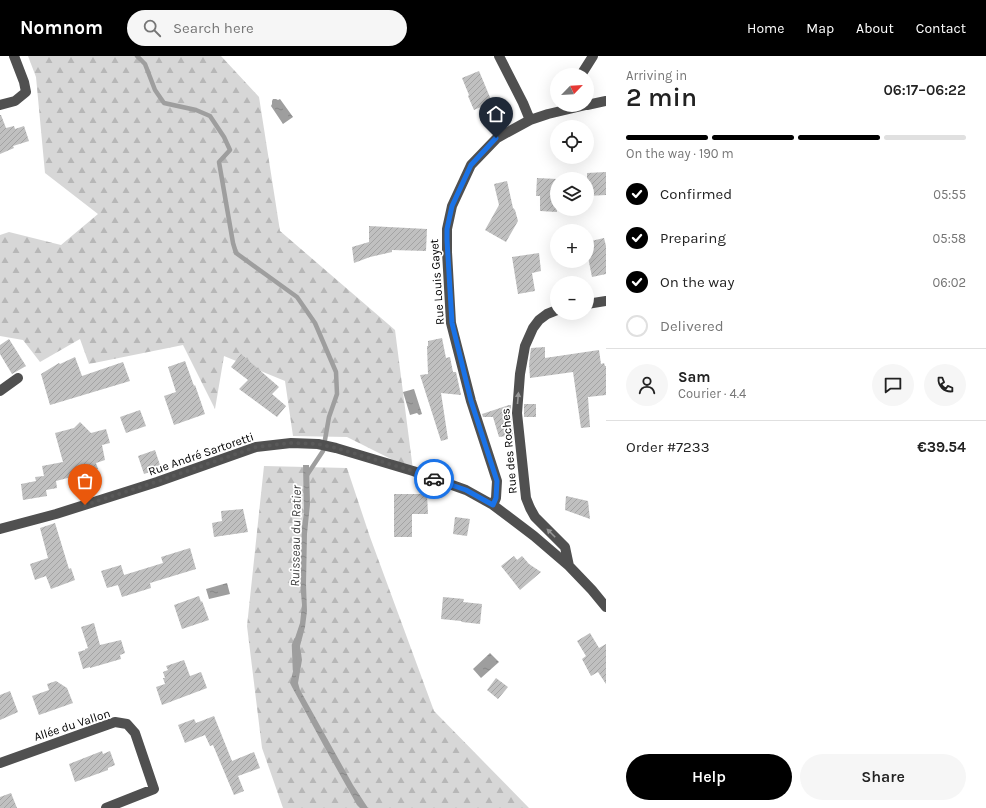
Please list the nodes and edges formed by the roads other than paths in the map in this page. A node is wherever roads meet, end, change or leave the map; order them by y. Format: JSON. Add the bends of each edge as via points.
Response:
{"nodes":[{"id":1,"x":14,"y":56,"type":"edge"},
{"id":2,"x":499,"y":56,"type":"edge"},
{"id":3,"x":593,"y":56,"type":"edge"},
{"id":4,"x":585,"y":68,"type":"edge"},
{"id":5,"x":606,"y":101,"type":"edge"},
{"id":6,"x":594,"y":104,"type":"edge"},
{"id":7,"x":0,"y":105,"type":"edge"},
{"id":8,"x":552,"y":112,"type":"edge"},
{"id":9,"x":530,"y":120,"type":"junction"},
{"id":10,"x":606,"y":301,"type":"edge"},
{"id":11,"x":594,"y":303,"type":"edge"},
{"id":12,"x":550,"y":313,"type":"edge"},
{"id":13,"x":18,"y":378,"type":"dead end"},
{"id":14,"x":0,"y":391,"type":"edge"},
{"id":15,"x":493,"y":505,"type":"junction"},
{"id":16,"x":0,"y":529,"type":"edge"},
{"id":17,"x":568,"y":566,"type":"junction"},
{"id":18,"x":606,"y":607,"type":"edge"},
{"id":19,"x":0,"y":763,"type":"edge"},
{"id":20,"x":106,"y":808,"type":"edge"}],
"edges":[{"from":1,"to":7,"type":"street","via":[[26,92],[15,101]]},
{"from":2,"to":9,"type":"street"},
{"from":3,"to":4,"type":"street"},
{"from":5,"to":6,"type":"street","name":"Rue Louis Gayet"},
{"from":8,"to":9,"type":"street","name":"Rue Louis Gayet"},
{"from":9,"to":15,"type":"street","name":"Rue Louis Gayet","via":[[496,138],[471,165],[452,206],[447,229],[452,323],[471,401],[497,481]]},
{"from":10,"to":11,"type":"street"},
{"from":17,"to":12,"type":"street","name":"Rue des Roches","one_way":true,"via":[[565,547],[535,517],[526,498],[517,414],[525,346],[539,320]]},
{"from":13,"to":14,"type":"street"},
{"from":15,"to":16,"type":"street","name":"Rue André Sartoretti","via":[[466,490],[413,471],[336,448],[291,443],[256,447],[149,485]]},
{"from":15,"to":17,"type":"street","name":"Rue André Sartoretti"},
{"from":17,"to":18,"type":"street","name":"Rue André Sartoretti"},
{"from":19,"to":20,"type":"street","name":"Allée du Vallon","via":[[115,722],[127,724],[135,733],[154,789]]}]}
